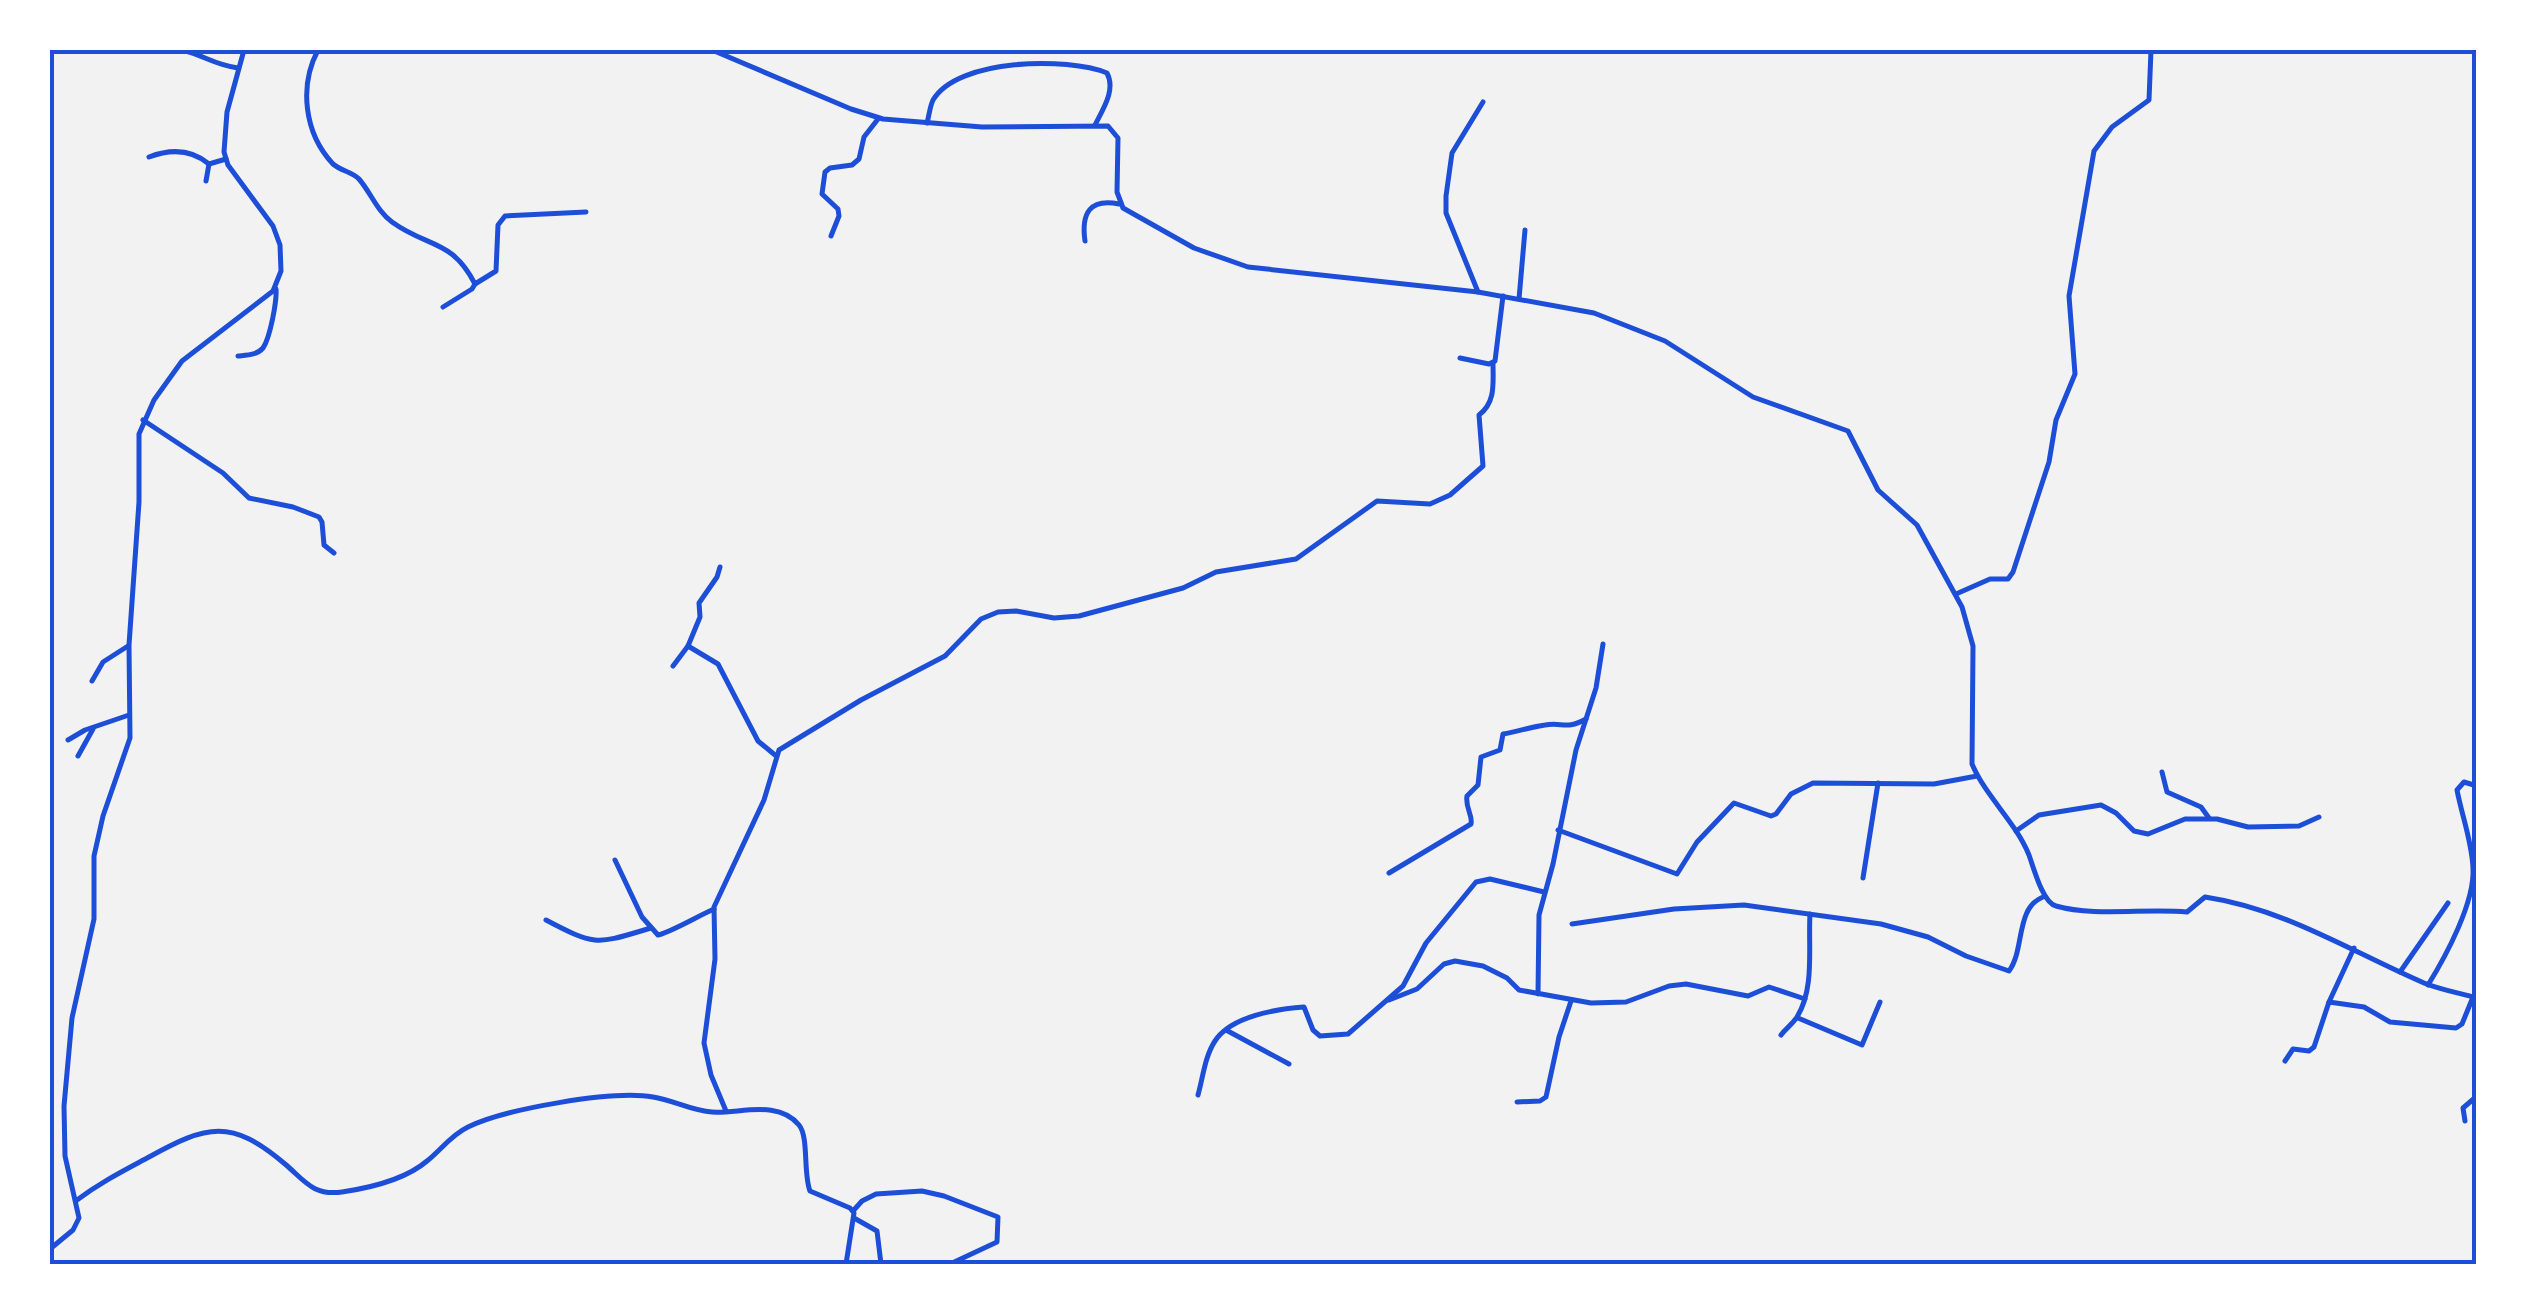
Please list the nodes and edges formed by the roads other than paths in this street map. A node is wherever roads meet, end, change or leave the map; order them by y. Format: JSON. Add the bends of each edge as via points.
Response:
{"nodes":[{"id":1,"x":182,"y":50,"type":"edge"},
{"id":2,"x":244,"y":50,"type":"edge"},
{"id":3,"x":318,"y":50,"type":"edge"},
{"id":4,"x":712,"y":50,"type":"edge"},
{"id":5,"x":2151,"y":50,"type":"edge"},
{"id":6,"x":238,"y":68,"type":"junction"},
{"id":7,"x":1483,"y":102,"type":"dead end"},
{"id":8,"x":879,"y":117,"type":"junction"},
{"id":9,"x":927,"y":123,"type":"junction"},
{"id":10,"x":1095,"y":125,"type":"junction"},
{"id":11,"x":149,"y":157,"type":"dead end"},
{"id":12,"x":226,"y":159,"type":"junction"},
{"id":13,"x":209,"y":164,"type":"junction"},
{"id":14,"x":206,"y":181,"type":"dead end"},
{"id":15,"x":1120,"y":204,"type":"junction"},
{"id":16,"x":586,"y":212,"type":"dead end"},
{"id":17,"x":1525,"y":230,"type":"dead end"},
{"id":18,"x":830,"y":236,"type":"dead end"},
{"id":19,"x":1086,"y":240,"type":"dead end"},
{"id":20,"x":475,"y":284,"type":"junction"},
{"id":21,"x":275,"y":286,"type":"junction"},
{"id":22,"x":1478,"y":292,"type":"junction"},
{"id":23,"x":1502,"y":296,"type":"junction"},
{"id":24,"x":1519,"y":299,"type":"junction"},
{"id":25,"x":443,"y":307,"type":"dead end"},
{"id":26,"x":238,"y":356,"type":"dead end"},
{"id":27,"x":1460,"y":358,"type":"dead end"},
{"id":28,"x":1494,"y":363,"type":"junction"},
{"id":29,"x":143,"y":420,"type":"junction"},
{"id":30,"x":334,"y":553,"type":"dead end"},
{"id":31,"x":720,"y":567,"type":"dead end"},
{"id":32,"x":1956,"y":594,"type":"junction"},
{"id":33,"x":1603,"y":644,"type":"dead end"},
{"id":34,"x":129,"y":645,"type":"junction"},
{"id":35,"x":688,"y":646,"type":"junction"},
{"id":36,"x":673,"y":666,"type":"dead end"},
{"id":37,"x":92,"y":681,"type":"dead end"},
{"id":38,"x":130,"y":714,"type":"junction"},
{"id":39,"x":1588,"y":717,"type":"junction"},
{"id":40,"x":94,"y":728,"type":"junction"},
{"id":41,"x":68,"y":740,"type":"dead end"},
{"id":42,"x":78,"y":756,"type":"dead end"},
{"id":43,"x":776,"y":756,"type":"junction"},
{"id":44,"x":2162,"y":772,"type":"dead end"},
{"id":45,"x":1977,"y":776,"type":"junction"},
{"id":46,"x":1878,"y":783,"type":"junction"},
{"id":47,"x":2477,"y":786,"type":"edge"},
{"id":48,"x":2209,"y":818,"type":"junction"},
{"id":49,"x":2319,"y":818,"type":"dead end"},
{"id":50,"x":1558,"y":830,"type":"junction"},
{"id":51,"x":2016,"y":831,"type":"junction"},
{"id":52,"x":614,"y":860,"type":"dead end"},
{"id":53,"x":1388,"y":873,"type":"dead end"},
{"id":54,"x":1863,"y":878,"type":"dead end"},
{"id":55,"x":2474,"y":888,"type":"edge"},
{"id":56,"x":1544,"y":892,"type":"junction"},
{"id":57,"x":2043,"y":897,"type":"junction"},
{"id":58,"x":2448,"y":903,"type":"dead end"},
{"id":59,"x":714,"y":909,"type":"junction"},
{"id":60,"x":1810,"y":914,"type":"junction"},
{"id":61,"x":546,"y":920,"type":"dead end"},
{"id":62,"x":1572,"y":924,"type":"dead end"},
{"id":63,"x":651,"y":928,"type":"junction"},
{"id":64,"x":2354,"y":948,"type":"junction"},
{"id":65,"x":2400,"y":972,"type":"junction"},
{"id":66,"x":2428,"y":985,"type":"junction"},
{"id":67,"x":1538,"y":994,"type":"junction"},
{"id":68,"x":2475,"y":997,"type":"edge"},
{"id":69,"x":1805,"y":998,"type":"junction"},
{"id":70,"x":1571,"y":1000,"type":"junction"},
{"id":71,"x":1387,"y":1001,"type":"junction"},
{"id":72,"x":1880,"y":1002,"type":"dead end"},
{"id":73,"x":2330,"y":1002,"type":"junction"},
{"id":74,"x":1797,"y":1017,"type":"junction"},
{"id":75,"x":1225,"y":1030,"type":"junction"},
{"id":76,"x":1781,"y":1035,"type":"dead end"},
{"id":77,"x":2285,"y":1061,"type":"dead end"},
{"id":78,"x":1289,"y":1064,"type":"dead end"},
{"id":79,"x":1198,"y":1095,"type":"dead end"},
{"id":80,"x":2477,"y":1096,"type":"edge"},
{"id":81,"x":1517,"y":1102,"type":"dead end"},
{"id":82,"x":726,"y":1111,"type":"junction"},
{"id":83,"x":2465,"y":1121,"type":"dead end"},
{"id":84,"x":78,"y":1200,"type":"junction"},
{"id":85,"x":854,"y":1214,"type":"junction"},
{"id":86,"x":50,"y":1249,"type":"edge"},
{"id":87,"x":846,"y":1264,"type":"edge"},
{"id":88,"x":881,"y":1264,"type":"edge"},
{"id":89,"x":950,"y":1264,"type":"edge"}],
"edges":[{"from":1,"to":6,"type":"street"},
{"from":2,"to":6,"type":"street"},
{"from":3,"to":20,"type":"street","via":[[306,74],[306,96],[324,151],[358,178],[387,218],[458,256]]},
{"from":4,"to":8,"type":"street"},
{"from":5,"to":32,"type":"street","via":[[2149,100],[2112,127],[2094,151],[2071,278],[2075,374],[2013,572],[2008,580],[1990,579]]},
{"from":6,"to":12,"type":"street","via":[[225,124]]},
{"from":7,"to":22,"type":"street","via":[[1446,177],[1446,213]]},
{"from":8,"to":9,"type":"street"},
{"from":8,"to":18,"type":"street","via":[[859,159],[826,172],[822,194],[839,216]]},
{"from":9,"to":10,"type":"street"},
{"from":9,"to":10,"type":"street","via":[[932,102],[950,86],[1006,65],[1043,63],[1107,73],[1110,90]]},
{"from":10,"to":15,"type":"street","via":[[1108,126],[1118,138]]},
{"from":11,"to":13,"type":"street","via":[[176,151]]},
{"from":12,"to":13,"type":"street"},
{"from":12,"to":21,"type":"street","via":[[273,226],[282,256]]},
{"from":13,"to":14,"type":"street"},
{"from":15,"to":19,"type":"street","via":[[1090,206]]},
{"from":15,"to":22,"type":"street","via":[[1194,248],[1248,267]]},
{"from":16,"to":20,"type":"street","via":[[505,216],[498,225],[496,271]]},
{"from":17,"to":24,"type":"street"},
{"from":20,"to":25,"type":"street"},
{"from":21,"to":26,"type":"street","via":[[264,346]]},
{"from":21,"to":29,"type":"street","via":[[182,361]]},
{"from":22,"to":23,"type":"street"},
{"from":23,"to":24,"type":"street"},
{"from":23,"to":28,"type":"street"},
{"from":24,"to":32,"type":"street","via":[[1614,320],[1686,353],[1752,398],[1848,431],[1878,490],[1917,525]]},
{"from":27,"to":28,"type":"street"},
{"from":28,"to":43,"type":"street","via":[[1493,394],[1479,414],[1482,466],[1450,495],[1423,505],[1377,501],[1296,559],[1216,572],[1114,608],[1066,618],[998,612],[981,619],[945,656],[860,700]]},
{"from":29,"to":30,"type":"street","via":[[248,498],[319,517],[324,545]]},
{"from":29,"to":34,"type":"street"},
{"from":31,"to":35,"type":"street","via":[[699,603]]},
{"from":32,"to":45,"type":"street","via":[[1973,646]]},
{"from":33,"to":39,"type":"street"},
{"from":34,"to":37,"type":"street","via":[[103,662]]},
{"from":34,"to":38,"type":"street"},
{"from":35,"to":36,"type":"street"},
{"from":35,"to":43,"type":"street","via":[[718,664],[758,741]]},
{"from":38,"to":40,"type":"street"},
{"from":38,"to":84,"type":"street","via":[[130,738],[94,856],[94,919],[72,1018],[63,1138]]},
{"from":39,"to":50,"type":"street"},
{"from":39,"to":53,"type":"street","via":[[1570,727],[1548,724],[1503,734],[1500,750],[1481,756],[1478,787],[1467,796],[1471,824]]},
{"from":40,"to":41,"type":"street"},
{"from":40,"to":42,"type":"street"},
{"from":43,"to":59,"type":"street","via":[[764,800]]},
{"from":44,"to":48,"type":"street","via":[[2167,792]]},
{"from":45,"to":46,"type":"street"},
{"from":45,"to":51,"type":"street"},
{"from":46,"to":50,"type":"street","via":[[1808,784],[1771,816],[1734,803],[1677,874]]},
{"from":46,"to":54,"type":"street"},
{"from":47,"to":55,"type":"street","via":[[2464,782],[2457,790]]},
{"from":48,"to":49,"type":"street","via":[[2248,827],[2299,826]]},
{"from":48,"to":51,"type":"street","via":[[2140,834],[2100,805],[2039,815]]},
{"from":50,"to":56,"type":"street"},
{"from":51,"to":57,"type":"street"},
{"from":52,"to":63,"type":"street"},
{"from":55,"to":66,"type":"street"},
{"from":56,"to":67,"type":"street"},
{"from":56,"to":71,"type":"street","via":[[1490,879],[1476,882]]},
{"from":57,"to":60,"type":"street","via":[[2030,906],[2006,971],[1928,936]]},
{"from":57,"to":64,"type":"street","via":[[2053,906],[2104,912],[2187,912],[2204,897],[2242,903]]},
{"from":58,"to":65,"type":"street"},
{"from":59,"to":63,"type":"street","via":[[664,935]]},
{"from":59,"to":82,"type":"street","via":[[716,959],[704,1043]]},
{"from":60,"to":62,"type":"street","via":[[1722,905]]},
{"from":60,"to":69,"type":"street"},
{"from":61,"to":63,"type":"street","via":[[598,942]]},
{"from":64,"to":65,"type":"street"},
{"from":64,"to":73,"type":"street"},
{"from":65,"to":66,"type":"street"},
{"from":66,"to":68,"type":"street"},
{"from":67,"to":70,"type":"street"},
{"from":67,"to":71,"type":"street","via":[[1519,990],[1483,966],[1454,961],[1417,990]]},
{"from":68,"to":73,"type":"street","via":[[2456,1028],[2390,1022],[2364,1007]]},
{"from":69,"to":70,"type":"street","via":[[1769,987],[1748,996],[1679,984],[1626,1002]]},
{"from":69,"to":74,"type":"street"},
{"from":70,"to":81,"type":"street","via":[[1546,1097]]},
{"from":71,"to":75,"type":"street","via":[[1348,1034],[1316,1033],[1304,1007]]},
{"from":72,"to":74,"type":"street","via":[[1862,1045]]},
{"from":73,"to":77,"type":"street","via":[[2314,1047],[2293,1050]]},
{"from":74,"to":76,"type":"street"},
{"from":75,"to":78,"type":"street"},
{"from":75,"to":79,"type":"street","via":[[1208,1057]]},
{"from":80,"to":83,"type":"street","via":[[2463,1108]]},
{"from":82,"to":84,"type":"street","via":[[628,1094],[499,1114],[463,1130],[412,1172],[329,1193],[307,1187],[246,1136],[206,1132],[106,1178]]},
{"from":82,"to":85,"type":"street","via":[[788,1116],[802,1130],[810,1191]]},
{"from":84,"to":86,"type":"street","via":[[78,1223]]},
{"from":85,"to":87,"type":"street"},
{"from":85,"to":88,"type":"street","via":[[877,1231]]},
{"from":85,"to":89,"type":"street","via":[[868,1196],[922,1191],[998,1217],[997,1242]]}]}
